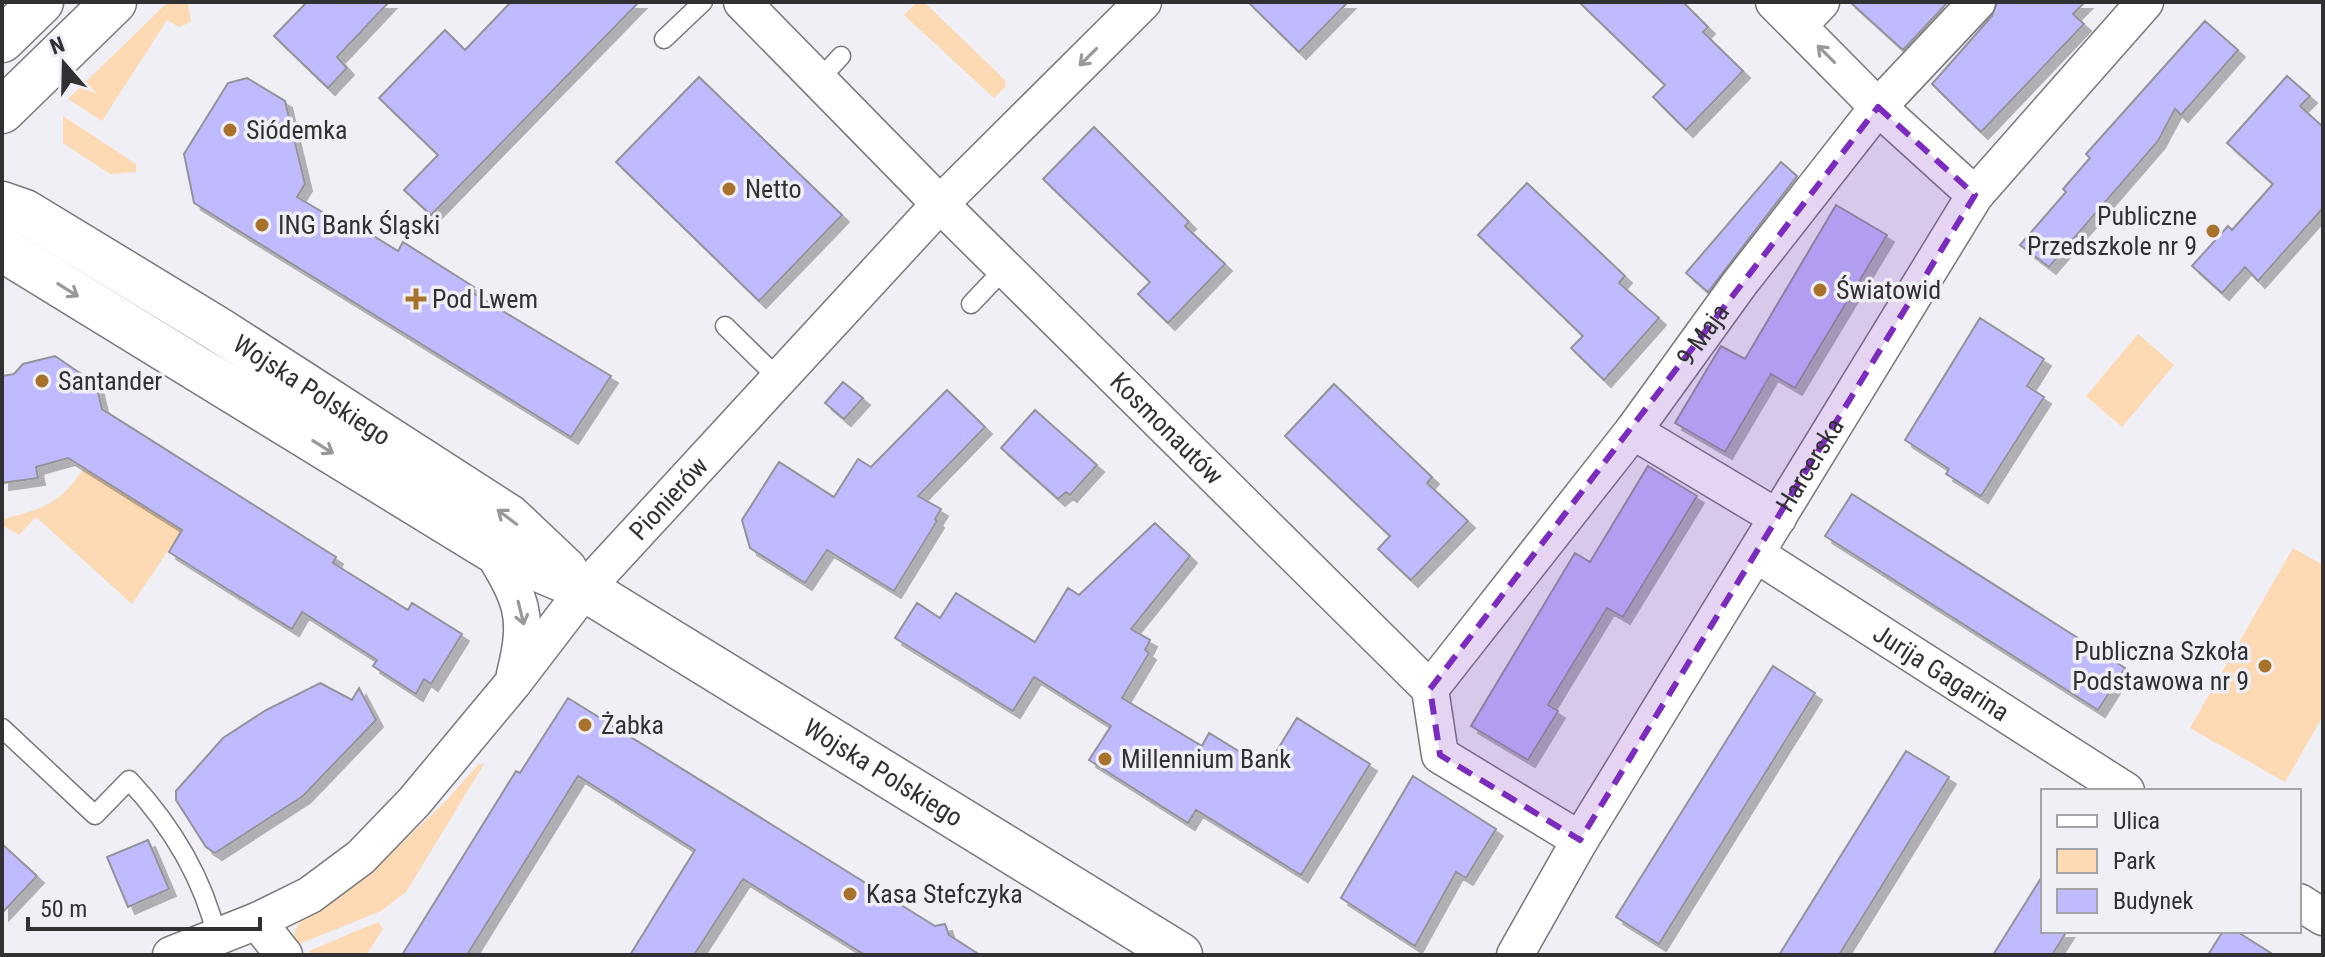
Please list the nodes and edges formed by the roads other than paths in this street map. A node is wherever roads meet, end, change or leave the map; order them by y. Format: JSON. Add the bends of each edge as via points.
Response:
{"nodes":[{"id":1,"x":41,"y":2,"type":"edge"},
{"id":2,"x":114,"y":2,"type":"edge"},
{"id":3,"x":703,"y":2,"type":"edge"},
{"id":4,"x":742,"y":2,"type":"edge"},
{"id":5,"x":1143,"y":2,"type":"edge"},
{"id":6,"x":1977,"y":2,"type":"edge"},
{"id":7,"x":2145,"y":2,"type":"edge"},
{"id":8,"x":1798,"y":10,"type":"edge"},
{"id":9,"x":664,"y":39,"type":"dead end"},
{"id":10,"x":2,"y":40,"type":"edge"},
{"id":11,"x":1878,"y":107,"type":"junction"},
{"id":12,"x":2,"y":111,"type":"edge"},
{"id":13,"x":1975,"y":195,"type":"junction"},
{"id":14,"x":10,"y":199,"type":"edge"},
{"id":15,"x":940,"y":204,"type":"junction"},
{"id":16,"x":2,"y":249,"type":"edge"},
{"id":17,"x":1006,"y":267,"type":"junction"},
{"id":18,"x":971,"y":304,"type":"dead end"},
{"id":19,"x":725,"y":326,"type":"dead end"},
{"id":20,"x":779,"y":379,"type":"junction"},
{"id":21,"x":1633,"y":431,"type":"junction"},
{"id":22,"x":1778,"y":518,"type":"junction"},
{"id":23,"x":491,"y":549,"type":"junction"},
{"id":24,"x":1756,"y":554,"type":"junction"},
{"id":25,"x":585,"y":589,"type":"junction"},
{"id":26,"x":513,"y":683,"type":"junction"},
{"id":27,"x":1430,"y":689,"type":"junction"},
{"id":28,"x":2,"y":728,"type":"edge"},
{"id":29,"x":2123,"y":789,"type":"edge"},
{"id":30,"x":1580,"y":840,"type":"junction"},
{"id":31,"x":2301,"y":903,"type":"edge"},
{"id":32,"x":2323,"y":917,"type":"edge"},
{"id":33,"x":257,"y":921,"type":"junction"},
{"id":34,"x":217,"y":937,"type":"junction"},
{"id":35,"x":171,"y":955,"type":"edge"},
{"id":36,"x":284,"y":955,"type":"edge"},
{"id":37,"x":1180,"y":955,"type":"edge"},
{"id":38,"x":1515,"y":955,"type":"edge"}],
"edges":[{"from":1,"to":10,"type":"street"},
{"from":2,"to":12,"type":"street"},
{"from":3,"to":9,"type":"lane"},
{"from":4,"to":15,"type":"street","name":"Kosmonautów","via":[[830,68]]},
{"from":5,"to":15,"type":"street","name":"Pionierów","one_way":true},
{"from":6,"to":11,"type":"street","name":"9 Maja"},
{"from":7,"to":13,"type":"street","name":"Harcerska"},
{"from":11,"to":8,"type":"street","one_way":true},
{"from":11,"to":13,"type":"street"},
{"from":11,"to":21,"type":"street","name":"9 Maja"},
{"from":13,"to":22,"type":"street","name":"Harcerska"},
{"from":25,"to":14,"type":"street","name":"Wojska Polskiego","one_way":true,"via":[[509,517]]},
{"from":15,"to":17,"type":"street","name":"Kosmonautów"},
{"from":15,"to":20,"type":"street","name":"Pionierów"},
{"from":16,"to":23,"type":"street","name":"Wojska Polskiego","one_way":true},
{"from":17,"to":18,"type":"lane"},
{"from":17,"to":27,"type":"street","name":"Kosmonautów"},
{"from":19,"to":20,"type":"lane"},
{"from":20,"to":25,"type":"street","name":"Pionierów"},
{"from":21,"to":22,"type":"street"},
{"from":21,"to":27,"type":"street","name":"9 Maja"},
{"from":22,"to":24,"type":"street","name":"Harcerska"},
{"from":23,"to":25,"type":"street","name":"Wojska Polskiego"},
{"from":23,"to":26,"type":"street","name":"Wojska Polskiego","one_way":true,"via":[[524,618]]},
{"from":24,"to":29,"type":"street","name":"Jurija Gagarina"},
{"from":24,"to":30,"type":"street","name":"Harcerska"},
{"from":25,"to":26,"type":"street","name":"Pionierów"},
{"from":25,"to":37,"type":"street","name":"Wojska Polskiego"},
{"from":26,"to":33,"type":"street","name":"Pionierów","via":[[361,857],[310,895]]},
{"from":27,"to":30,"type":"street","via":[[1440,755]]},
{"from":28,"to":34,"type":"lane","via":[[95,815],[129,780],[197,876]]},
{"from":30,"to":38,"type":"street","name":"Harcerska"},
{"from":31,"to":32,"type":"street"},
{"from":33,"to":34,"type":"street","name":"Pionierów"},
{"from":33,"to":36,"type":"street"},
{"from":34,"to":35,"type":"street","name":"Pionierów"}]}
